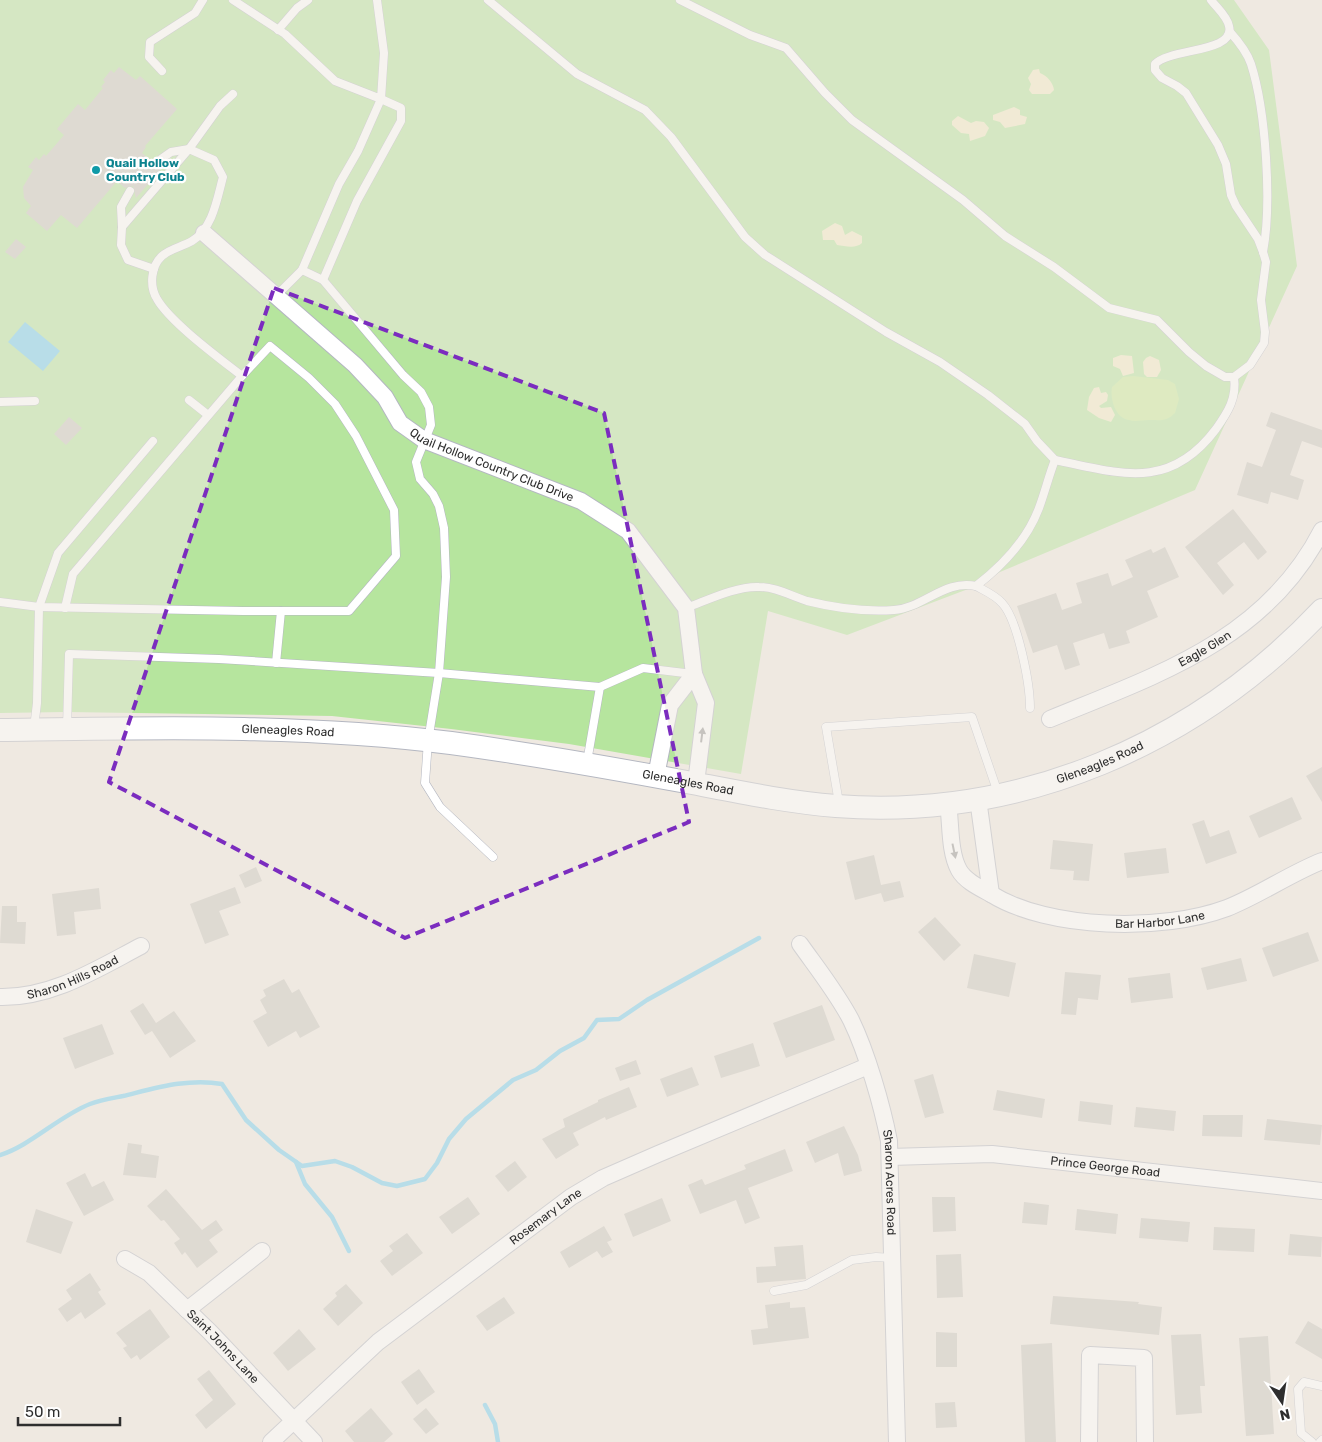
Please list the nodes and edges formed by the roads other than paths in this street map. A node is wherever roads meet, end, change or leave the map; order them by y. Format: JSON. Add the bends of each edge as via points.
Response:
{"nodes":[{"id":1,"x":203,"y":0,"type":"edge"},
{"id":2,"x":233,"y":0,"type":"edge"},
{"id":3,"x":308,"y":0,"type":"edge"},
{"id":4,"x":377,"y":0,"type":"edge"},
{"id":5,"x":488,"y":0,"type":"edge"},
{"id":6,"x":680,"y":0,"type":"edge"},
{"id":7,"x":1212,"y":0,"type":"edge"},
{"id":8,"x":278,"y":30,"type":"junction"},
{"id":9,"x":1230,"y":32,"type":"junction"},
{"id":10,"x":162,"y":71,"type":"dead end"},
{"id":11,"x":233,"y":94,"type":"dead end"},
{"id":12,"x":380,"y":99,"type":"junction"},
{"id":13,"x":188,"y":149,"type":"junction"},
{"id":14,"x":154,"y":164,"type":"dead end"},
{"id":15,"x":130,"y":192,"type":"dead end"},
{"id":16,"x":122,"y":227,"type":"junction"},
{"id":17,"x":204,"y":233,"type":"junction"},
{"id":18,"x":1263,"y":252,"type":"junction"},
{"id":19,"x":154,"y":269,"type":"junction"},
{"id":20,"x":302,"y":270,"type":"junction"},
{"id":21,"x":323,"y":280,"type":"junction"},
{"id":22,"x":276,"y":296,"type":"junction"},
{"id":23,"x":242,"y":376,"type":"junction"},
{"id":24,"x":1234,"y":377,"type":"junction"},
{"id":25,"x":34,"y":400,"type":"dead end"},
{"id":26,"x":189,"y":400,"type":"dead end"},
{"id":27,"x":0,"y":402,"type":"edge"},
{"id":28,"x":208,"y":415,"type":"junction"},
{"id":29,"x":424,"y":440,"type":"junction"},
{"id":30,"x":153,"y":441,"type":"dead end"},
{"id":31,"x":1055,"y":460,"type":"junction"},
{"id":32,"x":1322,"y":530,"type":"edge"},
{"id":33,"x":976,"y":586,"type":"junction"},
{"id":34,"x":0,"y":602,"type":"edge"},
{"id":35,"x":39,"y":607,"type":"junction"},
{"id":36,"x":65,"y":608,"type":"junction"},
{"id":37,"x":686,"y":608,"type":"junction"},
{"id":38,"x":1322,"y":610,"type":"edge"},
{"id":39,"x":281,"y":611,"type":"junction"},
{"id":40,"x":276,"y":663,"type":"junction"},
{"id":41,"x":438,"y":673,"type":"junction"},
{"id":42,"x":694,"y":674,"type":"junction"},
{"id":43,"x":600,"y":687,"type":"junction"},
{"id":44,"x":1030,"y":708,"type":"dead end"},
{"id":45,"x":1050,"y":719,"type":"dead end"},
{"id":46,"x":0,"y":730,"type":"edge"},
{"id":47,"x":34,"y":730,"type":"junction"},
{"id":48,"x":67,"y":730,"type":"junction"},
{"id":49,"x":428,"y":741,"type":"junction"},
{"id":50,"x":586,"y":764,"type":"junction"},
{"id":51,"x":656,"y":776,"type":"junction"},
{"id":52,"x":696,"y":784,"type":"junction"},
{"id":53,"x":988,"y":797,"type":"junction"},
{"id":54,"x":948,"y":803,"type":"junction"},
{"id":55,"x":840,"y":806,"type":"junction"},
{"id":56,"x":493,"y":857,"type":"dead end"},
{"id":57,"x":1322,"y":860,"type":"edge"},
{"id":58,"x":991,"y":894,"type":"junction"},
{"id":59,"x":800,"y":944,"type":"dead end"},
{"id":60,"x":141,"y":946,"type":"dead end"},
{"id":61,"x":0,"y":997,"type":"edge"},
{"id":62,"x":868,"y":1066,"type":"junction"},
{"id":63,"x":890,"y":1158,"type":"junction"},
{"id":64,"x":1322,"y":1191,"type":"edge"},
{"id":65,"x":262,"y":1251,"type":"dead end"},
{"id":66,"x":893,"y":1258,"type":"junction"},
{"id":67,"x":125,"y":1259,"type":"dead end"},
{"id":68,"x":774,"y":1290,"type":"dead end"},
{"id":69,"x":187,"y":1310,"type":"junction"},
{"id":70,"x":1322,"y":1386,"type":"edge"},
{"id":71,"x":293,"y":1421,"type":"junction"},
{"id":72,"x":271,"y":1442,"type":"edge"},
{"id":73,"x":314,"y":1442,"type":"edge"},
{"id":74,"x":898,"y":1442,"type":"edge"},
{"id":75,"x":1089,"y":1442,"type":"edge"},
{"id":76,"x":1145,"y":1442,"type":"edge"},
{"id":77,"x":1312,"y":1442,"type":"edge"}],
"edges":[{"from":1,"to":10,"type":"lane","via":[[195,13],[150,42],[149,57]]},
{"from":2,"to":8,"type":"lane"},
{"from":3,"to":8,"type":"lane"},
{"from":4,"to":12,"type":"lane","via":[[384,53]]},
{"from":5,"to":31,"type":"lane","via":[[577,74],[645,110],[671,137],[745,237],[765,255],[988,395],[1025,424]]},
{"from":6,"to":24,"type":"lane","via":[[750,35],[786,48],[852,120],[963,200],[1005,236],[1109,308],[1157,320],[1206,366],[1225,377]]},
{"from":7,"to":9,"type":"lane","via":[[1225,17]]},
{"from":8,"to":12,"type":"lane","via":[[335,81]]},
{"from":9,"to":18,"type":"lane","via":[[1239,41],[1251,64],[1263,127],[1267,234]]},
{"from":9,"to":18,"type":"lane","via":[[1222,42],[1164,57],[1154,64],[1162,78],[1186,93],[1213,137],[1226,164],[1231,195]]},
{"from":11,"to":13,"type":"lane"},
{"from":12,"to":20,"type":"lane"},
{"from":12,"to":21,"type":"lane","via":[[400,108],[402,120],[357,201]]},
{"from":13,"to":14,"type":"lane","via":[[171,152]]},
{"from":13,"to":16,"type":"lane"},
{"from":13,"to":17,"type":"lane","via":[[214,160],[223,177]]},
{"from":15,"to":16,"type":"lane","via":[[121,208]]},
{"from":16,"to":19,"type":"lane","via":[[121,245],[128,260]]},
{"from":17,"to":19,"type":"lane","via":[[160,257]]},
{"from":17,"to":22,"type":"street","name":"Quail Hollow Country Club Drive"},
{"from":18,"to":24,"type":"lane","via":[[1266,262],[1261,300],[1264,343],[1250,365]]},
{"from":19,"to":23,"type":"lane","via":[[152,283],[163,308]]},
{"from":20,"to":21,"type":"lane"},
{"from":20,"to":22,"type":"lane"},
{"from":21,"to":29,"type":"lane","via":[[421,392],[430,407],[431,425]]},
{"from":22,"to":29,"type":"street","name":"Quail Hollow Country Club Drive","via":[[355,365],[385,397],[400,423]]},
{"from":23,"to":28,"type":"lane"},
{"from":23,"to":39,"type":"lane","via":[[270,346],[310,378],[336,404],[394,510],[396,556],[349,611]]},
{"from":24,"to":31,"type":"lane","via":[[1235,394],[1224,418],[1200,447],[1167,469],[1132,474]]},
{"from":25,"to":27,"type":"lane"},
{"from":26,"to":28,"type":"lane"},
{"from":28,"to":36,"type":"lane","via":[[74,574]]},
{"from":29,"to":37,"type":"street","name":"Quail Hollow Country Club Drive","via":[[589,506],[628,531]]},
{"from":29,"to":41,"type":"lane","via":[[416,462],[420,479],[439,506],[444,528],[446,577]]},
{"from":30,"to":35,"type":"lane","via":[[58,553]]},
{"from":31,"to":33,"type":"lane","via":[[1039,510],[1019,544]]},
{"from":32,"to":45,"type":"street","name":"Eagle Glen","via":[[1315,545],[1279,594],[1246,623],[1210,647],[1146,679]]},
{"from":33,"to":37,"type":"lane","via":[[959,584],[902,610],[847,609],[759,587]]},
{"from":33,"to":44,"type":"lane","via":[[996,598],[1009,613],[1027,677]]},
{"from":34,"to":35,"type":"lane"},
{"from":35,"to":36,"type":"lane"},
{"from":35,"to":47,"type":"lane"},
{"from":36,"to":39,"type":"lane"},
{"from":37,"to":42,"type":"street"},
{"from":38,"to":53,"type":"street","name":"Gleneagles Road","via":[[1293,641],[1236,688],[1179,726],[1094,767],[1051,782]]},
{"from":39,"to":40,"type":"lane"},
{"from":40,"to":41,"type":"lane"},
{"from":40,"to":48,"type":"lane","via":[[69,654]]},
{"from":41,"to":43,"type":"lane"},
{"from":41,"to":49,"type":"lane"},
{"from":42,"to":43,"type":"lane","via":[[643,668]]},
{"from":42,"to":51,"type":"street","via":[[670,705]]},
{"from":52,"to":42,"type":"street","one_way":true,"via":[[706,703]]},
{"from":43,"to":50,"type":"lane"},
{"from":46,"to":47,"type":"street","name":"Gleneagles Road"},
{"from":47,"to":48,"type":"street","name":"Gleneagles Road"},
{"from":48,"to":49,"type":"street","name":"Gleneagles Road","via":[[290,730]]},
{"from":49,"to":50,"type":"street","name":"Gleneagles Road"},
{"from":49,"to":56,"type":"lane","via":[[425,784],[440,807]]},
{"from":50,"to":51,"type":"street","name":"Gleneagles Road"},
{"from":51,"to":52,"type":"street","name":"Gleneagles Road"},
{"from":52,"to":55,"type":"street","name":"Gleneagles Road"},
{"from":53,"to":54,"type":"street","name":"Gleneagles Road"},
{"from":53,"to":55,"type":"lane","via":[[972,717],[826,727]]},
{"from":53,"to":58,"type":"street"},
{"from":54,"to":55,"type":"street","name":"Gleneagles Road"},
{"from":54,"to":58,"type":"street","name":"Bar Harbor Lane","one_way":true,"via":[[959,871]]},
{"from":57,"to":58,"type":"street","name":"Bar Harbor Lane","via":[[1228,908],[1164,923],[1097,922],[1037,914],[1005,903]]},
{"from":59,"to":62,"type":"street","name":"Sharon Acres Road","via":[[851,1021]]},
{"from":60,"to":61,"type":"street","name":"Sharon Hills Road","via":[[61,986],[34,994]]},
{"from":62,"to":63,"type":"street","name":"Sharon Acres Road","via":[[884,1113]]},
{"from":62,"to":71,"type":"street","name":"Rosemary Lane","via":[[603,1178],[571,1197],[408,1317]]},
{"from":63,"to":64,"type":"street","name":"Prince George Road","via":[[992,1154]]},
{"from":63,"to":66,"type":"street","name":"Sharon Acres Road"},
{"from":65,"to":69,"type":"street"},
{"from":66,"to":68,"type":"lane","via":[[852,1260],[806,1284]]},
{"from":66,"to":74,"type":"street","name":"Sharon Acres Road"},
{"from":67,"to":69,"type":"street","name":"Saint Johns Lane","via":[[148,1273]]},
{"from":69,"to":71,"type":"street","name":"Saint Johns Lane"},
{"from":70,"to":77,"type":"lane","via":[[1304,1382],[1298,1389],[1301,1433]]},
{"from":71,"to":72,"type":"street","name":"Rosemary Lane"},
{"from":71,"to":73,"type":"street","name":"Saint Johns Lane"},
{"from":75,"to":76,"type":"street","via":[[1090,1355],[1144,1358]]}]}
